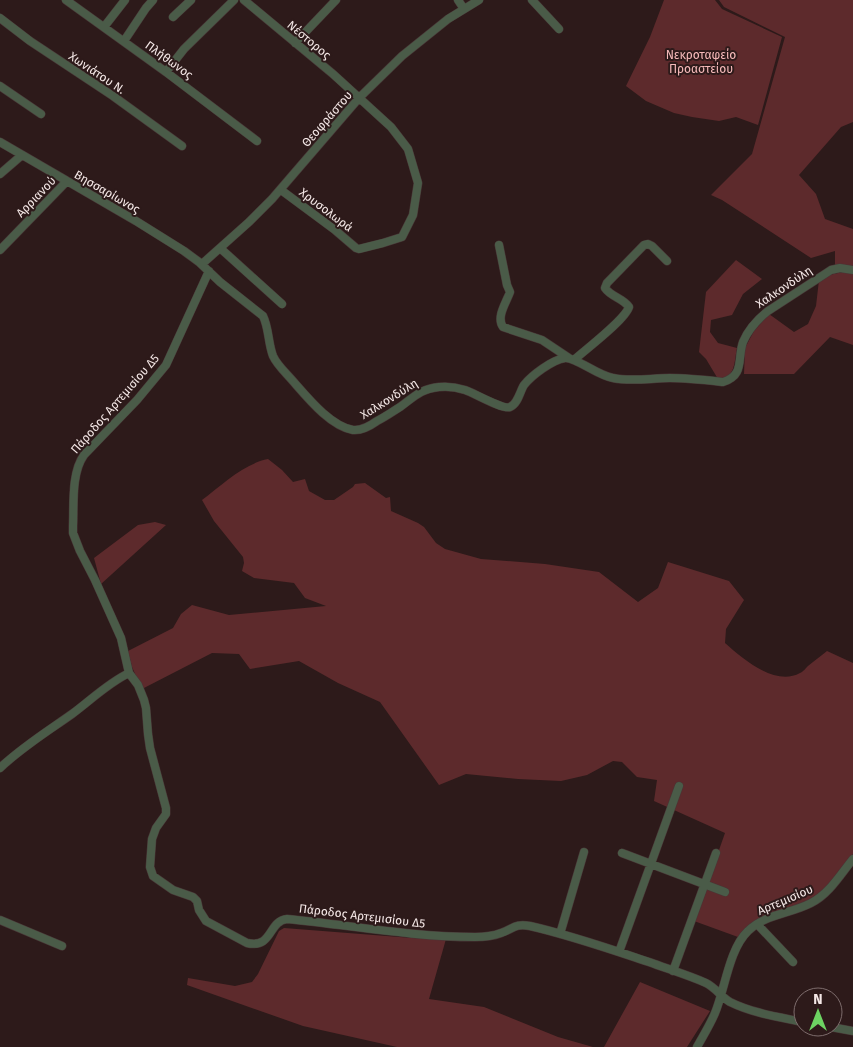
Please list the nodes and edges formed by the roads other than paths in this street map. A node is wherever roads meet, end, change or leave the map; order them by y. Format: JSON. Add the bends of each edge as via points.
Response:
{"nodes":[{"id":1,"x":66,"y":0,"type":"edge"},
{"id":2,"x":125,"y":0,"type":"edge"},
{"id":3,"x":154,"y":0,"type":"edge"},
{"id":4,"x":191,"y":0,"type":"edge"},
{"id":5,"x":234,"y":0,"type":"edge"},
{"id":6,"x":336,"y":0,"type":"edge"},
{"id":7,"x":458,"y":0,"type":"edge"},
{"id":8,"x":479,"y":0,"type":"edge"},
{"id":9,"x":532,"y":0,"type":"edge"},
{"id":10,"x":246,"y":1,"type":"edge"},
{"id":11,"x":464,"y":9,"type":"junction"},
{"id":12,"x":174,"y":17,"type":"dead end"},
{"id":13,"x":0,"y":18,"type":"edge"},
{"id":14,"x":104,"y":27,"type":"junction"},
{"id":15,"x":559,"y":29,"type":"dead end"},
{"id":16,"x":124,"y":41,"type":"junction"},
{"id":17,"x":295,"y":43,"type":"junction"},
{"id":18,"x":166,"y":72,"type":"junction"},
{"id":19,"x":0,"y":86,"type":"edge"},
{"id":20,"x":359,"y":98,"type":"junction"},
{"id":21,"x":41,"y":114,"type":"dead end"},
{"id":22,"x":257,"y":141,"type":"dead end"},
{"id":23,"x":0,"y":142,"type":"edge"},
{"id":24,"x":182,"y":146,"type":"dead end"},
{"id":25,"x":22,"y":155,"type":"junction"},
{"id":26,"x":0,"y":174,"type":"edge"},
{"id":27,"x":67,"y":181,"type":"junction"},
{"id":28,"x":281,"y":190,"type":"junction"},
{"id":29,"x":499,"y":245,"type":"dead end"},
{"id":30,"x":220,"y":248,"type":"junction"},
{"id":31,"x":0,"y":250,"type":"edge"},
{"id":32,"x":667,"y":261,"type":"dead end"},
{"id":33,"x":202,"y":264,"type":"junction"},
{"id":34,"x":853,"y":270,"type":"edge"},
{"id":35,"x":209,"y":271,"type":"junction"},
{"id":36,"x":282,"y":304,"type":"dead end"},
{"id":37,"x":572,"y":359,"type":"junction"},
{"id":38,"x":130,"y":673,"type":"junction"},
{"id":39,"x":0,"y":768,"type":"edge"},
{"id":40,"x":679,"y":786,"type":"dead end"},
{"id":41,"x":584,"y":852,"type":"dead end"},
{"id":42,"x":622,"y":853,"type":"dead end"},
{"id":43,"x":716,"y":853,"type":"dead end"},
{"id":44,"x":853,"y":859,"type":"edge"},
{"id":45,"x":652,"y":864,"type":"junction"},
{"id":46,"x":704,"y":884,"type":"junction"},
{"id":47,"x":725,"y":892,"type":"dead end"},
{"id":48,"x":0,"y":920,"type":"edge"},
{"id":49,"x":756,"y":924,"type":"junction"},
{"id":50,"x":560,"y":934,"type":"junction"},
{"id":51,"x":62,"y":946,"type":"dead end"},
{"id":52,"x":619,"y":952,"type":"junction"},
{"id":53,"x":793,"y":962,"type":"dead end"},
{"id":54,"x":673,"y":971,"type":"junction"},
{"id":55,"x":721,"y":995,"type":"junction"},
{"id":56,"x":793,"y":1020,"type":"edge"},
{"id":57,"x":697,"y":1047,"type":"edge"}],
"edges":[{"from":1,"to":14,"type":"street","name":"Πλήθωνος"},
{"from":2,"to":14,"type":"street"},
{"from":3,"to":16,"type":"street"},
{"from":4,"to":12,"type":"street"},
{"from":5,"to":18,"type":"street","via":[[184,49]]},
{"from":6,"to":17,"type":"street"},
{"from":7,"to":11,"type":"street"},
{"from":8,"to":11,"type":"street","name":"Θεοφράστου"},
{"from":9,"to":15,"type":"street"},
{"from":10,"to":17,"type":"street","name":"Νέστορος"},
{"from":11,"to":20,"type":"street","name":"Θεοφράστου","via":[[402,56]]},
{"from":13,"to":24,"type":"street","name":"Χωνιάτου Ν."},
{"from":14,"to":16,"type":"street","name":"Πλήθωνος"},
{"from":16,"to":18,"type":"street","name":"Πλήθωνος"},
{"from":17,"to":20,"type":"street","name":"Νέστορος"},
{"from":18,"to":22,"type":"street","name":"Πλήθωνος"},
{"from":19,"to":21,"type":"street"},
{"from":20,"to":28,"type":"street","name":"Θεοφράστου"},
{"from":20,"to":28,"type":"street","name":"Χρυσολωρά","via":[[391,127],[408,149],[418,183],[413,215],[402,237],[356,248]]},
{"from":23,"to":25,"type":"street","name":"Βησσαρίωνος"},
{"from":25,"to":26,"type":"street"},
{"from":25,"to":27,"type":"street","name":"Βησσαρίωνος"},
{"from":27,"to":31,"type":"street","name":"Αρριανού"},
{"from":27,"to":33,"type":"street","name":"Βησσαρίωνος"},
{"from":28,"to":30,"type":"street","name":"Θεοφράστου"},
{"from":29,"to":37,"type":"street","via":[[510,292],[500,323],[503,327],[542,340]]},
{"from":30,"to":33,"type":"street","name":"Θεοφράστου"},
{"from":30,"to":36,"type":"street"},
{"from":32,"to":37,"type":"street","via":[[648,244],[606,283],[608,292],[626,303],[628,312]]},
{"from":33,"to":35,"type":"street","name":"Χαλκονδύλη"},
{"from":34,"to":37,"type":"street","name":"Χαλκονδύλη","via":[[831,270],[768,311],[754,324],[744,341],[738,371],[723,382],[606,377]]},
{"from":35,"to":37,"type":"street","name":"Χαλκονδύλη","via":[[263,316],[275,359],[304,394],[333,420],[352,430],[369,426],[398,409],[418,392],[433,387],[456,387],[509,408],[536,373],[554,362]]},
{"from":35,"to":38,"type":"street","name":"Πάροδος Αρτεμισίου Δ5","via":[[166,365],[84,455],[76,474],[73,533],[116,627]]},
{"from":38,"to":39,"type":"street","via":[[12,756]]},
{"from":38,"to":50,"type":"street","name":"Πάροδος Αρτεμισίου Δ5","via":[[146,704],[150,748],[166,808],[152,839],[151,871],[173,890],[197,901],[203,918],[209,923],[246,944],[264,941],[278,922],[287,919],[434,936],[485,937],[522,925]]},
{"from":40,"to":45,"type":"street"},
{"from":41,"to":50,"type":"street"},
{"from":42,"to":45,"type":"street"},
{"from":43,"to":46,"type":"street"},
{"from":44,"to":49,"type":"street","name":"Αρτεμισίου","via":[[818,899]]},
{"from":45,"to":46,"type":"street"},
{"from":45,"to":52,"type":"street"},
{"from":46,"to":47,"type":"street"},
{"from":46,"to":54,"type":"street"},
{"from":48,"to":51,"type":"street"},
{"from":49,"to":53,"type":"street"},
{"from":49,"to":55,"type":"street","name":"Αρτεμισίου","via":[[740,941]]},
{"from":50,"to":52,"type":"street","name":"Πάροδος Αρτεμισίου Δ5"},
{"from":52,"to":54,"type":"street","name":"Πάροδος Αρτεμισίου Δ5"},
{"from":54,"to":55,"type":"street","name":"Πάροδος Αρτεμισίου Δ5","via":[[706,983]]},
{"from":55,"to":56,"type":"street","name":"Πάροδος Αρτεμισίου Δ5","via":[[753,1010]]},
{"from":55,"to":57,"type":"street","name":"Αρτεμισίου"}]}
